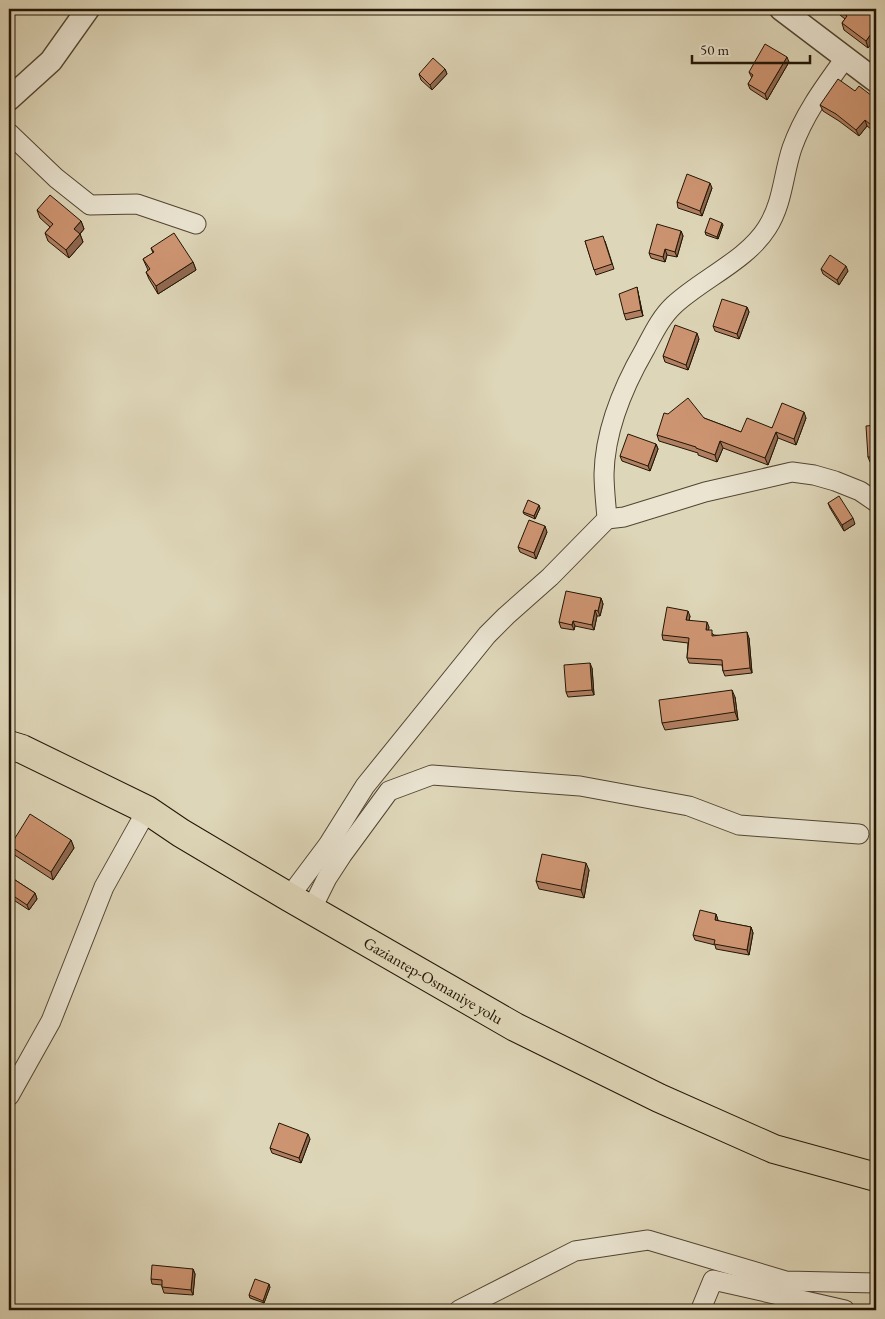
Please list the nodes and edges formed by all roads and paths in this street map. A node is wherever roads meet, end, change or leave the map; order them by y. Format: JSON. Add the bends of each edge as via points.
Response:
{"nodes":[{"id":1,"x":88,"y":9,"type":"edge"},
{"id":2,"x":781,"y":9,"type":"edge"},
{"id":3,"x":846,"y":57,"type":"junction"},
{"id":4,"x":874,"y":74,"type":"edge"},
{"id":5,"x":9,"y":99,"type":"edge"},
{"id":6,"x":9,"y":133,"type":"edge"},
{"id":7,"x":196,"y":224,"type":"dead end"},
{"id":8,"x":876,"y":502,"type":"edge"},
{"id":9,"x":607,"y":519,"type":"junction"},
{"id":10,"x":9,"y":745,"type":"edge"},
{"id":11,"x":147,"y":810,"type":"junction"},
{"id":12,"x":860,"y":834,"type":"dead end"},
{"id":13,"x":300,"y":903,"type":"junction"},
{"id":14,"x":9,"y":1096,"type":"edge"},
{"id":15,"x":876,"y":1177,"type":"edge"},
{"id":16,"x":876,"y":1283,"type":"edge"},
{"id":17,"x":701,"y":1309,"type":"edge"},
{"id":18,"x":459,"y":1310,"type":"edge"},
{"id":19,"x":845,"y":1310,"type":"edge"}],
"edges":[{"from":1,"to":5,"type":"street","via":[[51,61]]},
{"from":2,"to":3,"type":"street"},
{"from":3,"to":4,"type":"street"},
{"from":3,"to":9,"type":"street","via":[[817,96],[802,124],[778,207],[767,229],[752,245],[674,305],[660,322],[631,373],[613,419],[607,446],[604,474]]},
{"from":6,"to":7,"type":"street","via":[[90,205],[138,204]]},
{"from":8,"to":9,"type":"street","via":[[835,480],[792,472]]},
{"from":9,"to":13,"type":"street","via":[[487,635],[365,786],[328,845]]},
{"from":10,"to":11,"type":"highway","name":"Gaziantep-Osmaniye yolu"},
{"from":11,"to":13,"type":"highway","name":"Gaziantep-Osmaniye yolu"},
{"from":11,"to":14,"type":"street","via":[[104,887],[51,1021]]},
{"from":12,"to":13,"type":"street","via":[[739,825],[689,806],[580,786],[432,774],[389,791],[327,878]]},
{"from":13,"to":15,"type":"highway","name":"Gaziantep-Osmaniye yolu","via":[[515,1027],[658,1098],[774,1149]]},
{"from":16,"to":18,"type":"street","via":[[786,1282],[648,1240],[575,1251]]},
{"from":17,"to":19,"type":"street","via":[[713,1280]]}]}
